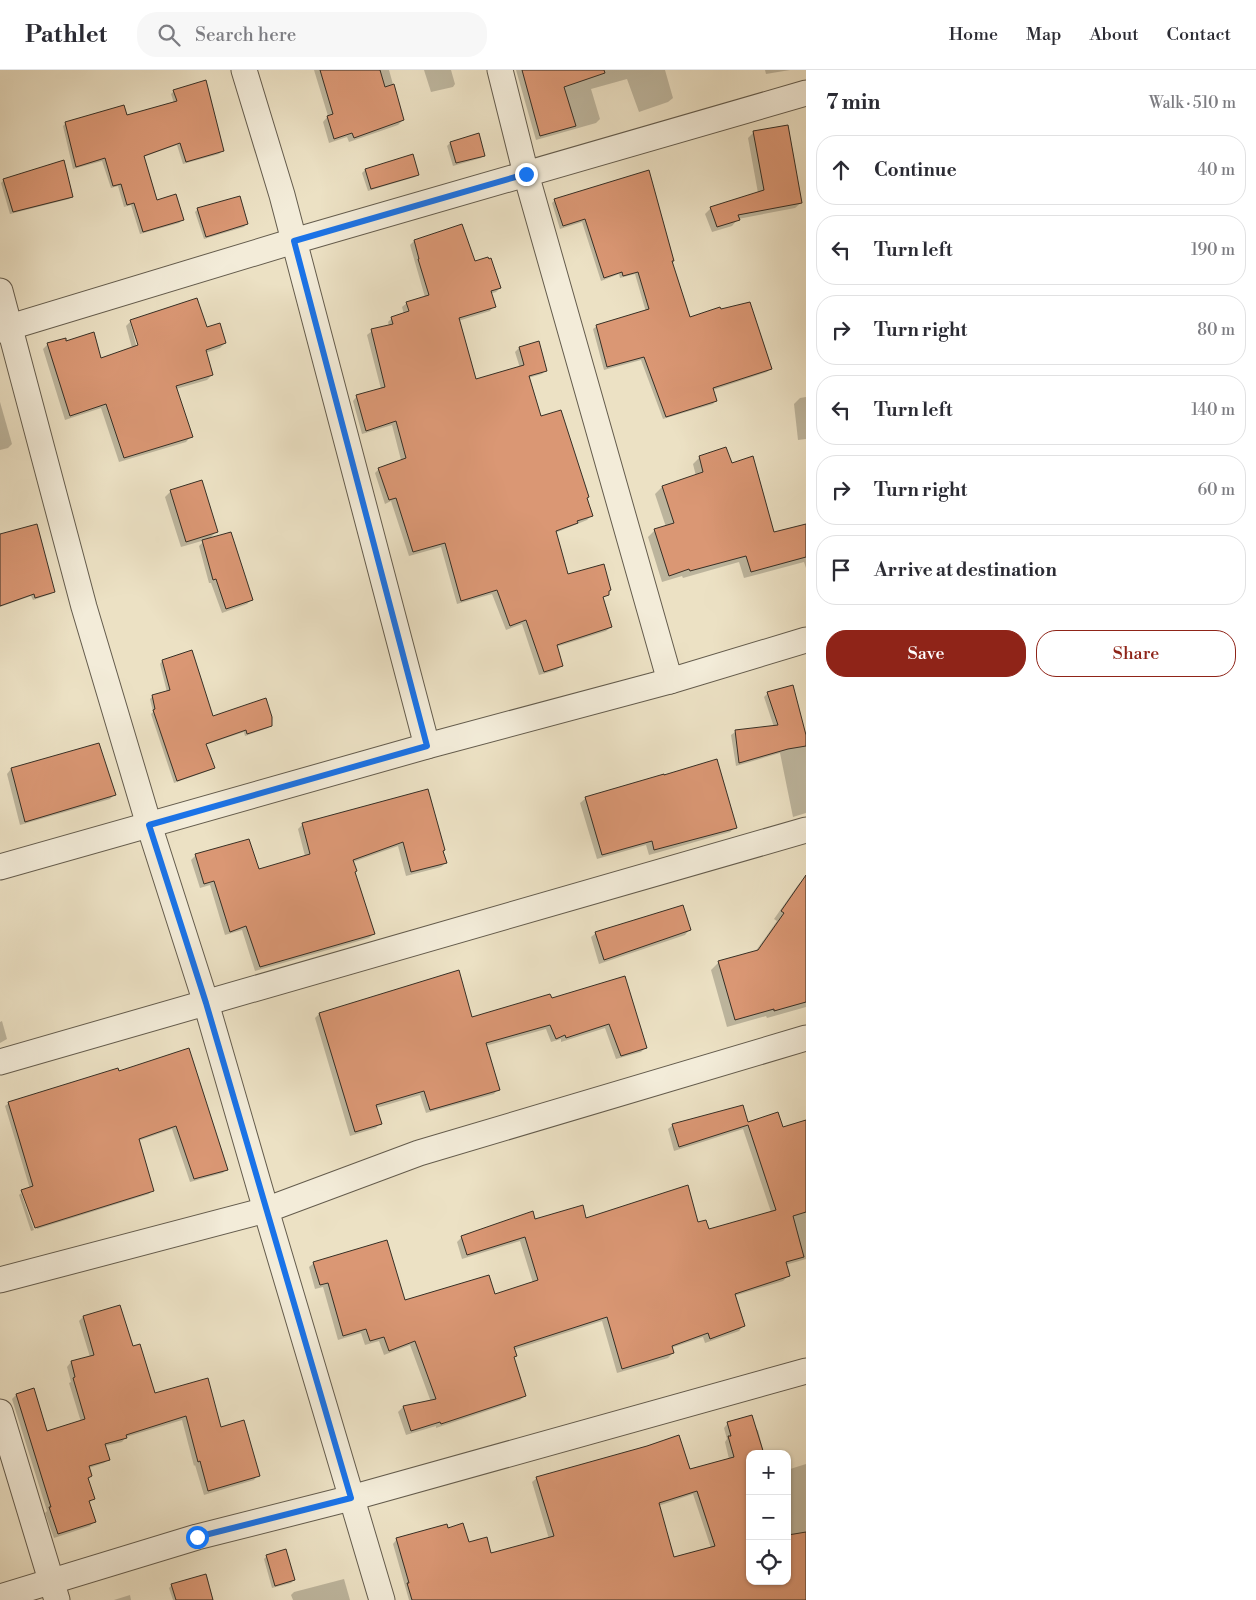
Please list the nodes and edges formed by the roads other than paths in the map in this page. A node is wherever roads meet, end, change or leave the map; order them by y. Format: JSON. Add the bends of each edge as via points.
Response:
{"nodes":[{"id":1,"x":244,"y":70,"type":"edge"},
{"id":2,"x":500,"y":70,"type":"edge"},
{"id":3,"x":806,"y":93,"type":"edge"},
{"id":4,"x":526,"y":174,"type":"junction"},
{"id":5,"x":294,"y":241,"type":"junction"},
{"id":6,"x":0,"y":291,"type":"edge"},
{"id":7,"x":5,"y":328,"type":"edge"},
{"id":8,"x":806,"y":640,"type":"edge"},
{"id":9,"x":670,"y":681,"type":"junction"},
{"id":10,"x":427,"y":746,"type":"junction"},
{"id":11,"x":149,"y":825,"type":"junction"},
{"id":12,"x":806,"y":830,"type":"edge"},
{"id":13,"x":0,"y":867,"type":"edge"},
{"id":14,"x":206,"y":1003,"type":"junction"},
{"id":15,"x":806,"y":1038,"type":"edge"},
{"id":16,"x":0,"y":1062,"type":"edge"},
{"id":17,"x":266,"y":1210,"type":"junction"},
{"id":18,"x":0,"y":1280,"type":"edge"},
{"id":19,"x":806,"y":1371,"type":"edge"},
{"id":20,"x":0,"y":1412,"type":"edge"},
{"id":21,"x":351,"y":1498,"type":"junction"},
{"id":22,"x":54,"y":1591,"type":"edge"},
{"id":23,"x":0,"y":1597,"type":"edge"},
{"id":24,"x":382,"y":1600,"type":"edge"}],
"edges":[{"from":1,"to":5,"type":"street"},
{"from":2,"to":4,"type":"street"},
{"from":3,"to":4,"type":"street"},
{"from":4,"to":5,"type":"street"},
{"from":4,"to":9,"type":"street"},
{"from":5,"to":7,"type":"street"},
{"from":5,"to":10,"type":"street"},
{"from":6,"to":7,"type":"street"},
{"from":7,"to":11,"type":"street"},
{"from":8,"to":9,"type":"street"},
{"from":9,"to":10,"type":"street"},
{"from":10,"to":11,"type":"street"},
{"from":11,"to":13,"type":"street"},
{"from":11,"to":14,"type":"street"},
{"from":12,"to":14,"type":"street"},
{"from":14,"to":16,"type":"street"},
{"from":14,"to":17,"type":"street"},
{"from":15,"to":17,"type":"street","via":[[419,1153]]},
{"from":17,"to":18,"type":"street"},
{"from":17,"to":21,"type":"street"},
{"from":19,"to":21,"type":"street"},
{"from":20,"to":22,"type":"street"},
{"from":21,"to":22,"type":"street","via":[[197,1537]]},
{"from":21,"to":24,"type":"street"},
{"from":22,"to":23,"type":"street"}]}
